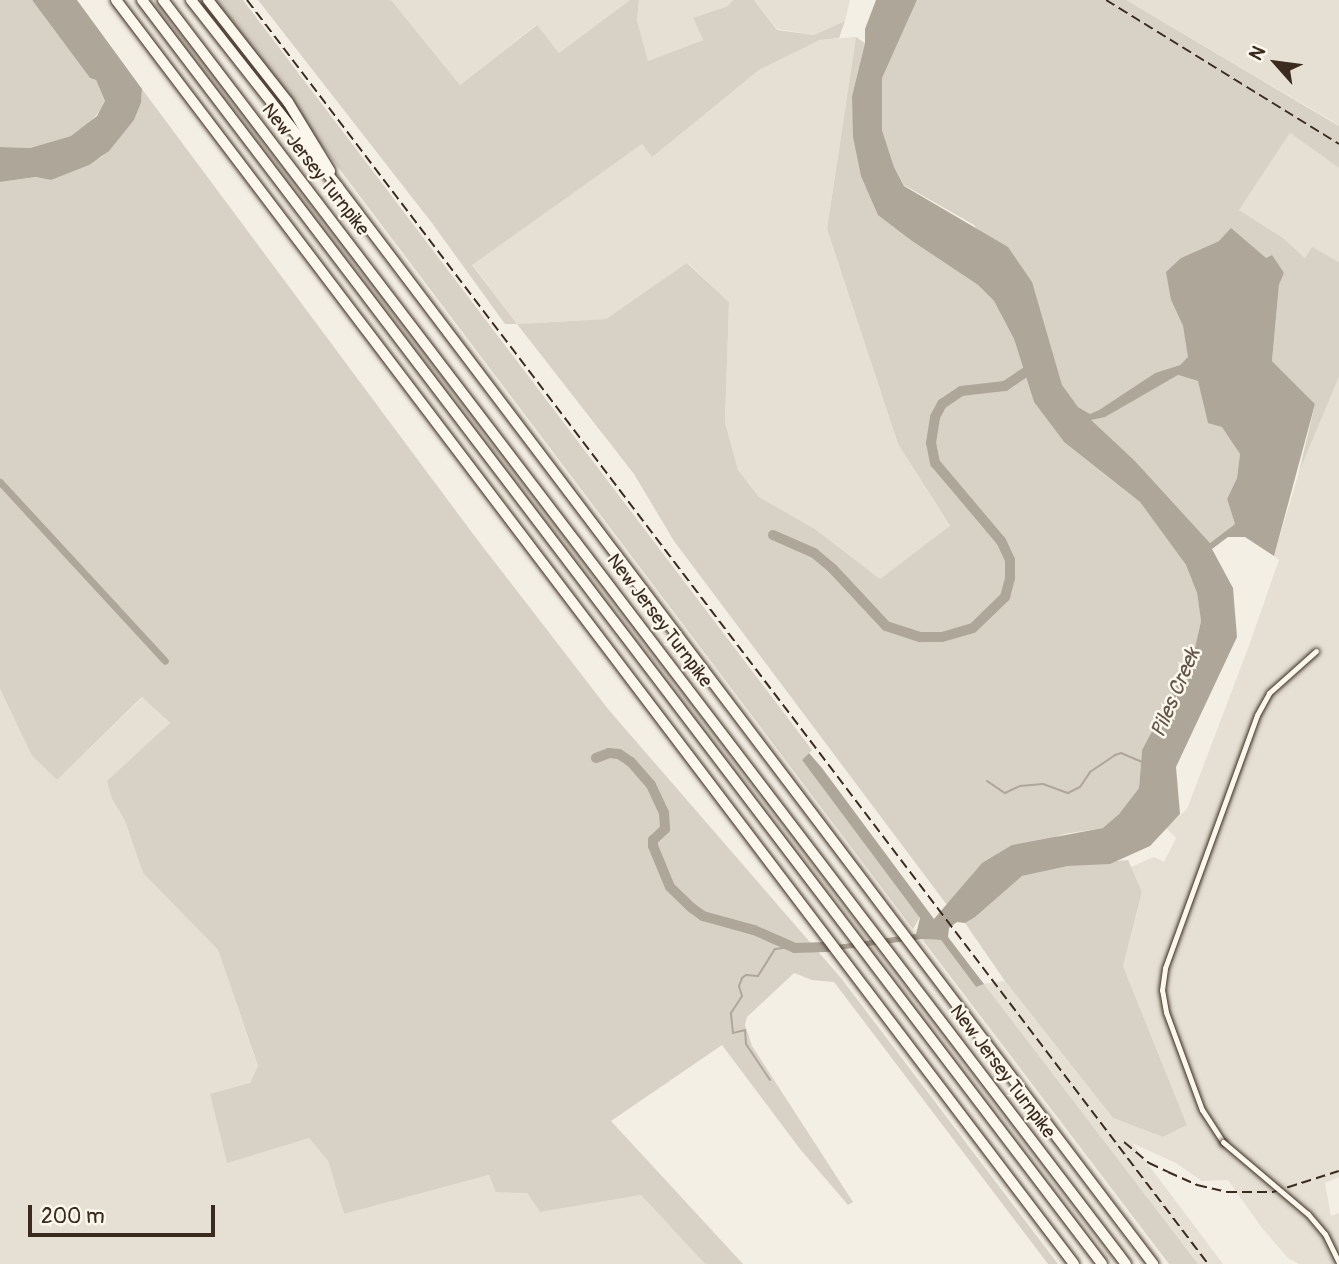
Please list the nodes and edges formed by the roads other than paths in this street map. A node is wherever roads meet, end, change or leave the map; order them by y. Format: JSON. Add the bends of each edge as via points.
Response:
{"nodes":[{"id":1,"x":116,"y":0,"type":"edge"},
{"id":2,"x":142,"y":0,"type":"edge"},
{"id":3,"x":163,"y":0,"type":"edge"},
{"id":4,"x":191,"y":0,"type":"edge"},
{"id":5,"x":208,"y":0,"type":"edge"},
{"id":6,"x":338,"y":187,"type":"junction"},
{"id":7,"x":1315,"y":651,"type":"dead end"},
{"id":8,"x":1339,"y":1263,"type":"edge"},
{"id":9,"x":1074,"y":1264,"type":"edge"},
{"id":10,"x":1102,"y":1264,"type":"edge"},
{"id":11,"x":1126,"y":1264,"type":"edge"},
{"id":12,"x":1153,"y":1264,"type":"edge"}],
"edges":[{"from":1,"to":9,"type":"highway"},
{"from":2,"to":10,"type":"highway","name":"New Jersey Turnpike"},
{"from":3,"to":11,"type":"highway","name":"New Jersey Turnpike"},
{"from":4,"to":6,"type":"highway","name":"New Jersey Turnpike"},
{"from":5,"to":6,"type":"highway","via":[[288,102]]},
{"from":6,"to":12,"type":"highway","name":"New Jersey Turnpike"},
{"from":7,"to":8,"type":"street","bridge":true,"via":[[1269,693],[1257,715],[1165,968],[1162,990],[1202,1110],[1223,1142],[1308,1214],[1325,1234]]}]}
